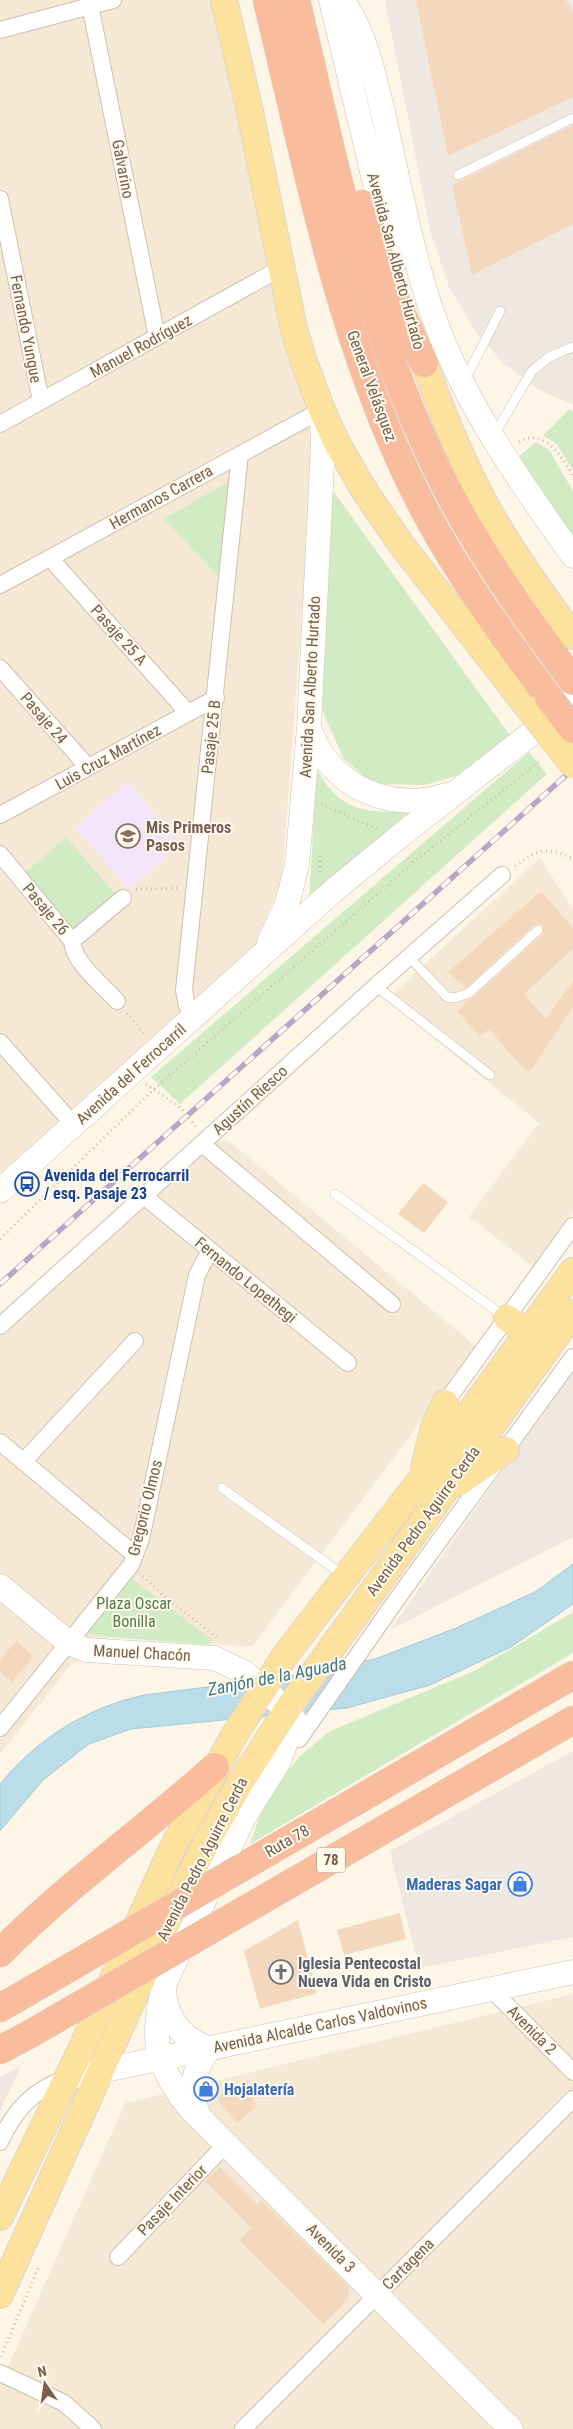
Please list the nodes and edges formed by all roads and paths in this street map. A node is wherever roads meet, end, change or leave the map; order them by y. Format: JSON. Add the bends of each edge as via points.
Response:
{"nodes":[{"id":1,"x":113,"y":0,"type":"edge"},
{"id":2,"x":224,"y":0,"type":"edge"},
{"id":3,"x":267,"y":0,"type":"edge"},
{"id":4,"x":296,"y":0,"type":"edge"},
{"id":5,"x":331,"y":0,"type":"edge"},
{"id":6,"x":342,"y":0,"type":"edge"},
{"id":7,"x":90,"y":3,"type":"edge"},
{"id":8,"x":0,"y":30,"type":"edge"},
{"id":9,"x":308,"y":50,"type":"junction"},
{"id":10,"x":573,"y":118,"type":"edge"},
{"id":11,"x":458,"y":175,"type":"dead end"},
{"id":12,"x":0,"y":199,"type":"edge"},
{"id":13,"x":281,"y":268,"type":"junction"},
{"id":14,"x":500,"y":311,"type":"dead end"},
{"id":15,"x":157,"y":337,"type":"junction"},
{"id":16,"x":573,"y":348,"type":"edge"},
{"id":17,"x":424,"y":362,"type":"junction"},
{"id":18,"x":463,"y":385,"type":"junction"},
{"id":19,"x":40,"y":401,"type":"junction"},
{"id":20,"x":322,"y":410,"type":"junction"},
{"id":21,"x":0,"y":424,"type":"edge"},
{"id":22,"x":497,"y":445,"type":"junction"},
{"id":23,"x":240,"y":454,"type":"junction"},
{"id":24,"x":573,"y":476,"type":"edge"},
{"id":25,"x":573,"y":556,"type":"edge"},
{"id":26,"x":50,"y":558,"type":"junction"},
{"id":27,"x":0,"y":585,"type":"edge"},
{"id":28,"x":573,"y":636,"type":"edge"},
{"id":29,"x":0,"y":668,"type":"edge"},
{"id":30,"x":559,"y":694,"type":"edge"},
{"id":31,"x":216,"y":698,"type":"junction"},
{"id":32,"x":188,"y":713,"type":"junction"},
{"id":33,"x":309,"y":728,"type":"junction"},
{"id":34,"x":573,"y":729,"type":"edge"},
{"id":35,"x":543,"y":758,"type":"dead end"},
{"id":36,"x":573,"y":765,"type":"edge"},
{"id":37,"x":88,"y":768,"type":"junction"},
{"id":38,"x":453,"y":794,"type":"junction"},
{"id":39,"x":320,"y":803,"type":"dead end"},
{"id":40,"x":320,"y":812,"type":"dead end"},
{"id":41,"x":0,"y":815,"type":"edge"},
{"id":42,"x":382,"y":831,"type":"dead end"},
{"id":43,"x":374,"y":836,"type":"dead end"},
{"id":44,"x":320,"y":848,"type":"dead end"},
{"id":45,"x":0,"y":854,"type":"edge"},
{"id":46,"x":573,"y":858,"type":"edge"},
{"id":47,"x":414,"y":863,"type":"dead end"},
{"id":48,"x":502,"y":875,"type":"joint"},
{"id":49,"x":320,"y":883,"type":"dead end"},
{"id":50,"x":195,"y":888,"type":"junction"},
{"id":51,"x":123,"y":898,"type":"joint"},
{"id":52,"x":538,"y":930,"type":"dead end"},
{"id":53,"x":72,"y":941,"type":"junction"},
{"id":54,"x":261,"y":957,"type":"junction"},
{"id":55,"x":409,"y":957,"type":"junction"},
{"id":56,"x":376,"y":986,"type":"junction"},
{"id":57,"x":117,"y":1001,"type":"joint"},
{"id":58,"x":194,"y":1018,"type":"junction"},
{"id":59,"x":0,"y":1042,"type":"edge"},
{"id":60,"x":158,"y":1050,"type":"junction"},
{"id":61,"x":133,"y":1072,"type":"junction"},
{"id":62,"x":490,"y":1074,"type":"dead end"},
{"id":63,"x":74,"y":1125,"type":"junction"},
{"id":64,"x":202,"y":1144,"type":"junction"},
{"id":65,"x":0,"y":1190,"type":"edge"},
{"id":66,"x":334,"y":1194,"type":"dead end"},
{"id":67,"x":144,"y":1196,"type":"junction"},
{"id":68,"x":573,"y":1226,"type":"edge"},
{"id":69,"x":210,"y":1250,"type":"junction"},
{"id":70,"x":573,"y":1271,"type":"edge"},
{"id":71,"x":392,"y":1304,"type":"dead end"},
{"id":72,"x":573,"y":1313,"type":"edge"},
{"id":73,"x":518,"y":1325,"type":"junction"},
{"id":74,"x":0,"y":1326,"type":"edge"},
{"id":75,"x":135,"y":1341,"type":"dead end"},
{"id":76,"x":573,"y":1357,"type":"edge"},
{"id":77,"x":348,"y":1363,"type":"dead end"},
{"id":78,"x":445,"y":1403,"type":"joint"},
{"id":79,"x":0,"y":1442,"type":"edge"},
{"id":80,"x":506,"y":1450,"type":"junction"},
{"id":81,"x":24,"y":1462,"type":"junction"},
{"id":82,"x":422,"y":1478,"type":"junction"},
{"id":83,"x":222,"y":1488,"type":"dead end"},
{"id":84,"x":443,"y":1493,"type":"junction"},
{"id":85,"x":133,"y":1560,"type":"junction"},
{"id":86,"x":346,"y":1576,"type":"junction"},
{"id":87,"x":0,"y":1586,"type":"edge"},
{"id":88,"x":224,"y":1642,"type":"dead end"},
{"id":89,"x":69,"y":1643,"type":"junction"},
{"id":90,"x":573,"y":1675,"type":"edge"},
{"id":91,"x":254,"y":1680,"type":"junction"},
{"id":92,"x":573,"y":1720,"type":"edge"},
{"id":93,"x":293,"y":1727,"type":"junction"},
{"id":94,"x":0,"y":1728,"type":"edge"},
{"id":95,"x":216,"y":1767,"type":"junction"},
{"id":96,"x":0,"y":1953,"type":"edge"},
{"id":97,"x":573,"y":1972,"type":"edge"},
{"id":98,"x":491,"y":1989,"type":"junction"},
{"id":99,"x":164,"y":1990,"type":"junction"},
{"id":100,"x":0,"y":2008,"type":"edge"},
{"id":101,"x":209,"y":2049,"type":"junction"},
{"id":102,"x":0,"y":2050,"type":"edge"},
{"id":103,"x":161,"y":2059,"type":"junction"},
{"id":104,"x":100,"y":2071,"type":"junction"},
{"id":105,"x":573,"y":2072,"type":"edge"},
{"id":106,"x":67,"y":2078,"type":"junction"},
{"id":107,"x":573,"y":2099,"type":"edge"},
{"id":108,"x":200,"y":2117,"type":"junction"},
{"id":109,"x":0,"y":2142,"type":"edge"},
{"id":110,"x":227,"y":2144,"type":"junction"},
{"id":111,"x":0,"y":2217,"type":"edge"},
{"id":112,"x":118,"y":2257,"type":"dead end"},
{"id":113,"x":0,"y":2295,"type":"edge"},
{"id":114,"x":377,"y":2295,"type":"junction"},
{"id":115,"x":0,"y":2373,"type":"edge"},
{"id":116,"x":93,"y":2429,"type":"edge"},
{"id":117,"x":243,"y":2429,"type":"edge"},
{"id":118,"x":511,"y":2429,"type":"edge"}],
"edges":[{"from":1,"to":7,"type":"street"},
{"from":2,"to":13,"type":"main road","name":"Avenida San Alberto Hurtado"},
{"from":3,"to":30,"type":"highway","name":"General Velásquez","via":[[330,255],[359,355],[391,439],[426,512],[467,583]]},
{"from":4,"to":9,"type":"highway","name":"General Velásquez"},
{"from":5,"to":17,"type":"street","name":"Avenida San Alberto Hurtado","via":[[396,274]]},
{"from":6,"to":18,"type":"street","via":[[371,65],[425,289],[439,332]]},
{"from":7,"to":8,"type":"street"},
{"from":7,"to":15,"type":"street","name":"Galvarino"},
{"from":9,"to":17,"type":"highway","via":[[338,122],[389,286]]},
{"from":9,"to":30,"type":"highway","name":"General Velásquez","via":[[359,259],[410,409],[467,526],[513,598]]},
{"from":10,"to":11,"type":"lane"},
{"from":12,"to":19,"type":"street","name":"Fernando Yungue"},
{"from":13,"to":15,"type":"street","name":"Manuel Rodríguez"},
{"from":13,"to":20,"type":"main road","name":"Avenida San Alberto Hurtado","via":[[302,360]]},
{"from":14,"to":18,"type":"lane"},
{"from":15,"to":19,"type":"street","name":"Manuel Rodríguez"},
{"from":16,"to":22,"type":"lane","via":[[549,357],[532,371]]},
{"from":17,"to":28,"type":"main road","name":"Avenida San Alberto Hurtado","via":[[454,440],[490,512],[530,577]]},
{"from":18,"to":22,"type":"street"},
{"from":19,"to":21,"type":"street","name":"Manuel Rodríguez"},
{"from":20,"to":23,"type":"street","name":"Hermanos Carrera"},
{"from":20,"to":30,"type":"main road","name":"Avenida San Alberto Hurtado","via":[[349,465],[381,515]]},
{"from":20,"to":33,"type":"street","name":"Avenida San Alberto Hurtado"},
{"from":22,"to":24,"type":"path","via":[[528,436],[536,437],[555,449]]},
{"from":22,"to":25,"type":"street"},
{"from":23,"to":26,"type":"street","name":"Hermanos Carrera"},
{"from":23,"to":31,"type":"street","name":"Pasaje 25 B"},
{"from":26,"to":27,"type":"street","name":"Hermanos Carrera"},
{"from":26,"to":32,"type":"street","name":"Pasaje 25 A"},
{"from":29,"to":37,"type":"street","name":"Pasaje 24"},
{"from":30,"to":34,"type":"highway","name":"General Velásquez","bridge":true},
{"from":30,"to":36,"type":"main road","name":"Avenida San Alberto Hurtado","bridge":true},
{"from":30,"to":38,"type":"street","name":"Avenida del Ferrocarril"},
{"from":31,"to":32,"type":"street","name":"Luis Cruz Martínez"},
{"from":31,"to":50,"type":"street","name":"Pasaje 25 B"},
{"from":32,"to":37,"type":"street","name":"Luis Cruz Martínez"},
{"from":33,"to":38,"type":"street","via":[[326,761],[365,791],[409,801]]},
{"from":33,"to":54,"type":"street","name":"Avenida San Alberto Hurtado","via":[[297,865],[280,922]]},
{"from":35,"to":47,"type":"path"},
{"from":37,"to":41,"type":"street","name":"Luis Cruz Martínez"},
{"from":38,"to":54,"type":"street","name":"Avenida del Ferrocarril","via":[[333,891]]},
{"from":39,"to":40,"type":"path"},
{"from":42,"to":43,"type":"path"},
{"from":44,"to":49,"type":"path"},
{"from":45,"to":53,"type":"street","name":"Pasaje 26"},
{"from":46,"to":48,"type":"path","via":[[558,851],[536,851]]},
{"from":48,"to":55,"type":"street","name":"Agustín Riesco"},
{"from":50,"to":51,"type":"path","via":[[133,889]]},
{"from":50,"to":58,"type":"street","name":"Pasaje 25 B","via":[[184,990],[187,1006]]},
{"from":51,"to":53,"type":"street","name":"Pasaje 26"},
{"from":52,"to":55,"type":"lane","via":[[469,993],[455,998],[447,997]]},
{"from":53,"to":57,"type":"street","name":"Pasaje 26","via":[[79,960]]},
{"from":54,"to":58,"type":"street","name":"Avenida del Ferrocarril"},
{"from":55,"to":56,"type":"street","name":"Agustín Riesco"},
{"from":56,"to":62,"type":"lane"},
{"from":56,"to":64,"type":"street","name":"Agustín Riesco"},
{"from":57,"to":60,"type":"path"},
{"from":58,"to":60,"type":"street","name":"Avenida del Ferrocarril"},
{"from":59,"to":63,"type":"street"},
{"from":60,"to":61,"type":"street","name":"Avenida del Ferrocarril"},
{"from":61,"to":63,"type":"street","name":"Avenida del Ferrocarril"},
{"from":61,"to":64,"type":"path","via":[[188,1115]]},
{"from":63,"to":65,"type":"street","name":"Avenida del Ferrocarril"},
{"from":64,"to":67,"type":"street","name":"Agustín Riesco"},
{"from":64,"to":71,"type":"street"},
{"from":66,"to":73,"type":"lane"},
{"from":67,"to":69,"type":"street","name":"Fernando Lopethegi"},
{"from":67,"to":74,"type":"street","name":"Agustín Riesco"},
{"from":68,"to":73,"type":"street","name":"Avenida Pedro Aguirre Cerda"},
{"from":69,"to":77,"type":"street","name":"Fernando Lopethegi"},
{"from":69,"to":85,"type":"street","name":"Gregorio Olmos","via":[[197,1275]]},
{"from":70,"to":73,"type":"main road","name":"Avenida Pedro Aguirre Cerda"},
{"from":72,"to":84,"type":"main road","name":"Avenida Pedro Aguirre Cerda"},
{"from":73,"to":78,"type":"street","name":"Avenida Pedro Aguirre Cerda"},
{"from":73,"to":82,"type":"main road","name":"Avenida Pedro Aguirre Cerda"},
{"from":75,"to":81,"type":"street"},
{"from":76,"to":80,"type":"street","name":"Avenida Pedro Aguirre Cerda"},
{"from":78,"to":82,"type":"main road","via":[[433,1431]]},
{"from":79,"to":81,"type":"street"},
{"from":80,"to":84,"type":"main road"},
{"from":80,"to":93,"type":"street","name":"Avenida Pedro Aguirre Cerda","via":[[361,1651]]},
{"from":81,"to":85,"type":"street"},
{"from":82,"to":86,"type":"main road","name":"Avenida Pedro Aguirre Cerda"},
{"from":83,"to":86,"type":"lane"},
{"from":84,"to":93,"type":"main road","name":"Avenida Pedro Aguirre Cerda","via":[[321,1663]]},
{"from":85,"to":88,"type":"path","via":[[167,1599]]},
{"from":85,"to":89,"type":"street","name":"Gregorio Olmos"},
{"from":86,"to":91,"type":"main road","name":"Avenida Pedro Aguirre Cerda","via":[[278,1666]]},
{"from":87,"to":89,"type":"street","name":"Manuel Chacón"},
{"from":89,"to":91,"type":"street","name":"Manuel Chacón","via":[[98,1653],[214,1658]]},
{"from":89,"to":94,"type":"street","name":"Gregorio Olmos"},
{"from":90,"to":100,"type":"highway","name":"Ruta 78","number":"78","bridge":true},
{"from":91,"to":93,"type":"street","name":"Manuel Chacón"},
{"from":91,"to":95,"type":"main road","name":"Avenida Pedro Aguirre Cerda","via":[[235,1734]]},
{"from":92,"to":102,"type":"highway","number":"78","bridge":true},
{"from":93,"to":99,"type":"street","via":[[270,1776],[243,1819]]},
{"from":93,"to":104,"type":"main road","name":"Avenida Pedro Aguirre Cerda","via":[[240,1783],[205,1844]]},
{"from":95,"to":96,"type":"highway","via":[[62,1894]]},
{"from":95,"to":106,"type":"main road","name":"Avenida Pedro Aguirre Cerda","via":[[172,1849]]},
{"from":97,"to":98,"type":"street","name":"Avenida Alcalde Carlos Valdovinos"},
{"from":98,"to":101,"type":"street","name":"Avenida Alcalde Carlos Valdovinos"},
{"from":98,"to":105,"type":"street","name":"Avenida 2"},
{"from":99,"to":101,"type":"street","via":[[166,2007],[174,2023],[193,2042]]},
{"from":99,"to":103,"type":"street","via":[[156,2023]]},
{"from":101,"to":103,"type":"street","name":"Avenida Alcalde Carlos Valdovinos"},
{"from":101,"to":108,"type":"street","via":[[197,2066],[193,2082],[193,2097]]},
{"from":103,"to":104,"type":"street","name":"Avenida Alcalde Carlos Valdovinos"},
{"from":103,"to":108,"type":"street","name":"Avenida 3","via":[[179,2095]]},
{"from":104,"to":106,"type":"street","name":"Avenida Alcalde Carlos Valdovinos"},
{"from":104,"to":113,"type":"main road","name":"Avenida Pedro Aguirre Cerda"},
{"from":106,"to":109,"type":"street","via":[[44,2087],[26,2100],[12,2117]]},
{"from":106,"to":111,"type":"main road","name":"Avenida Pedro Aguirre Cerda"},
{"from":107,"to":114,"type":"street","name":"Cartagena"},
{"from":108,"to":110,"type":"street","name":"Avenida 3"},
{"from":110,"to":112,"type":"street","name":"Pasaje Interior"},
{"from":110,"to":114,"type":"street","name":"Avenida 3"},
{"from":114,"to":117,"type":"street","name":"Cartagena"},
{"from":114,"to":118,"type":"street","name":"Avenida 3"},
{"from":115,"to":116,"type":"street","via":[[64,2403]]}]}
